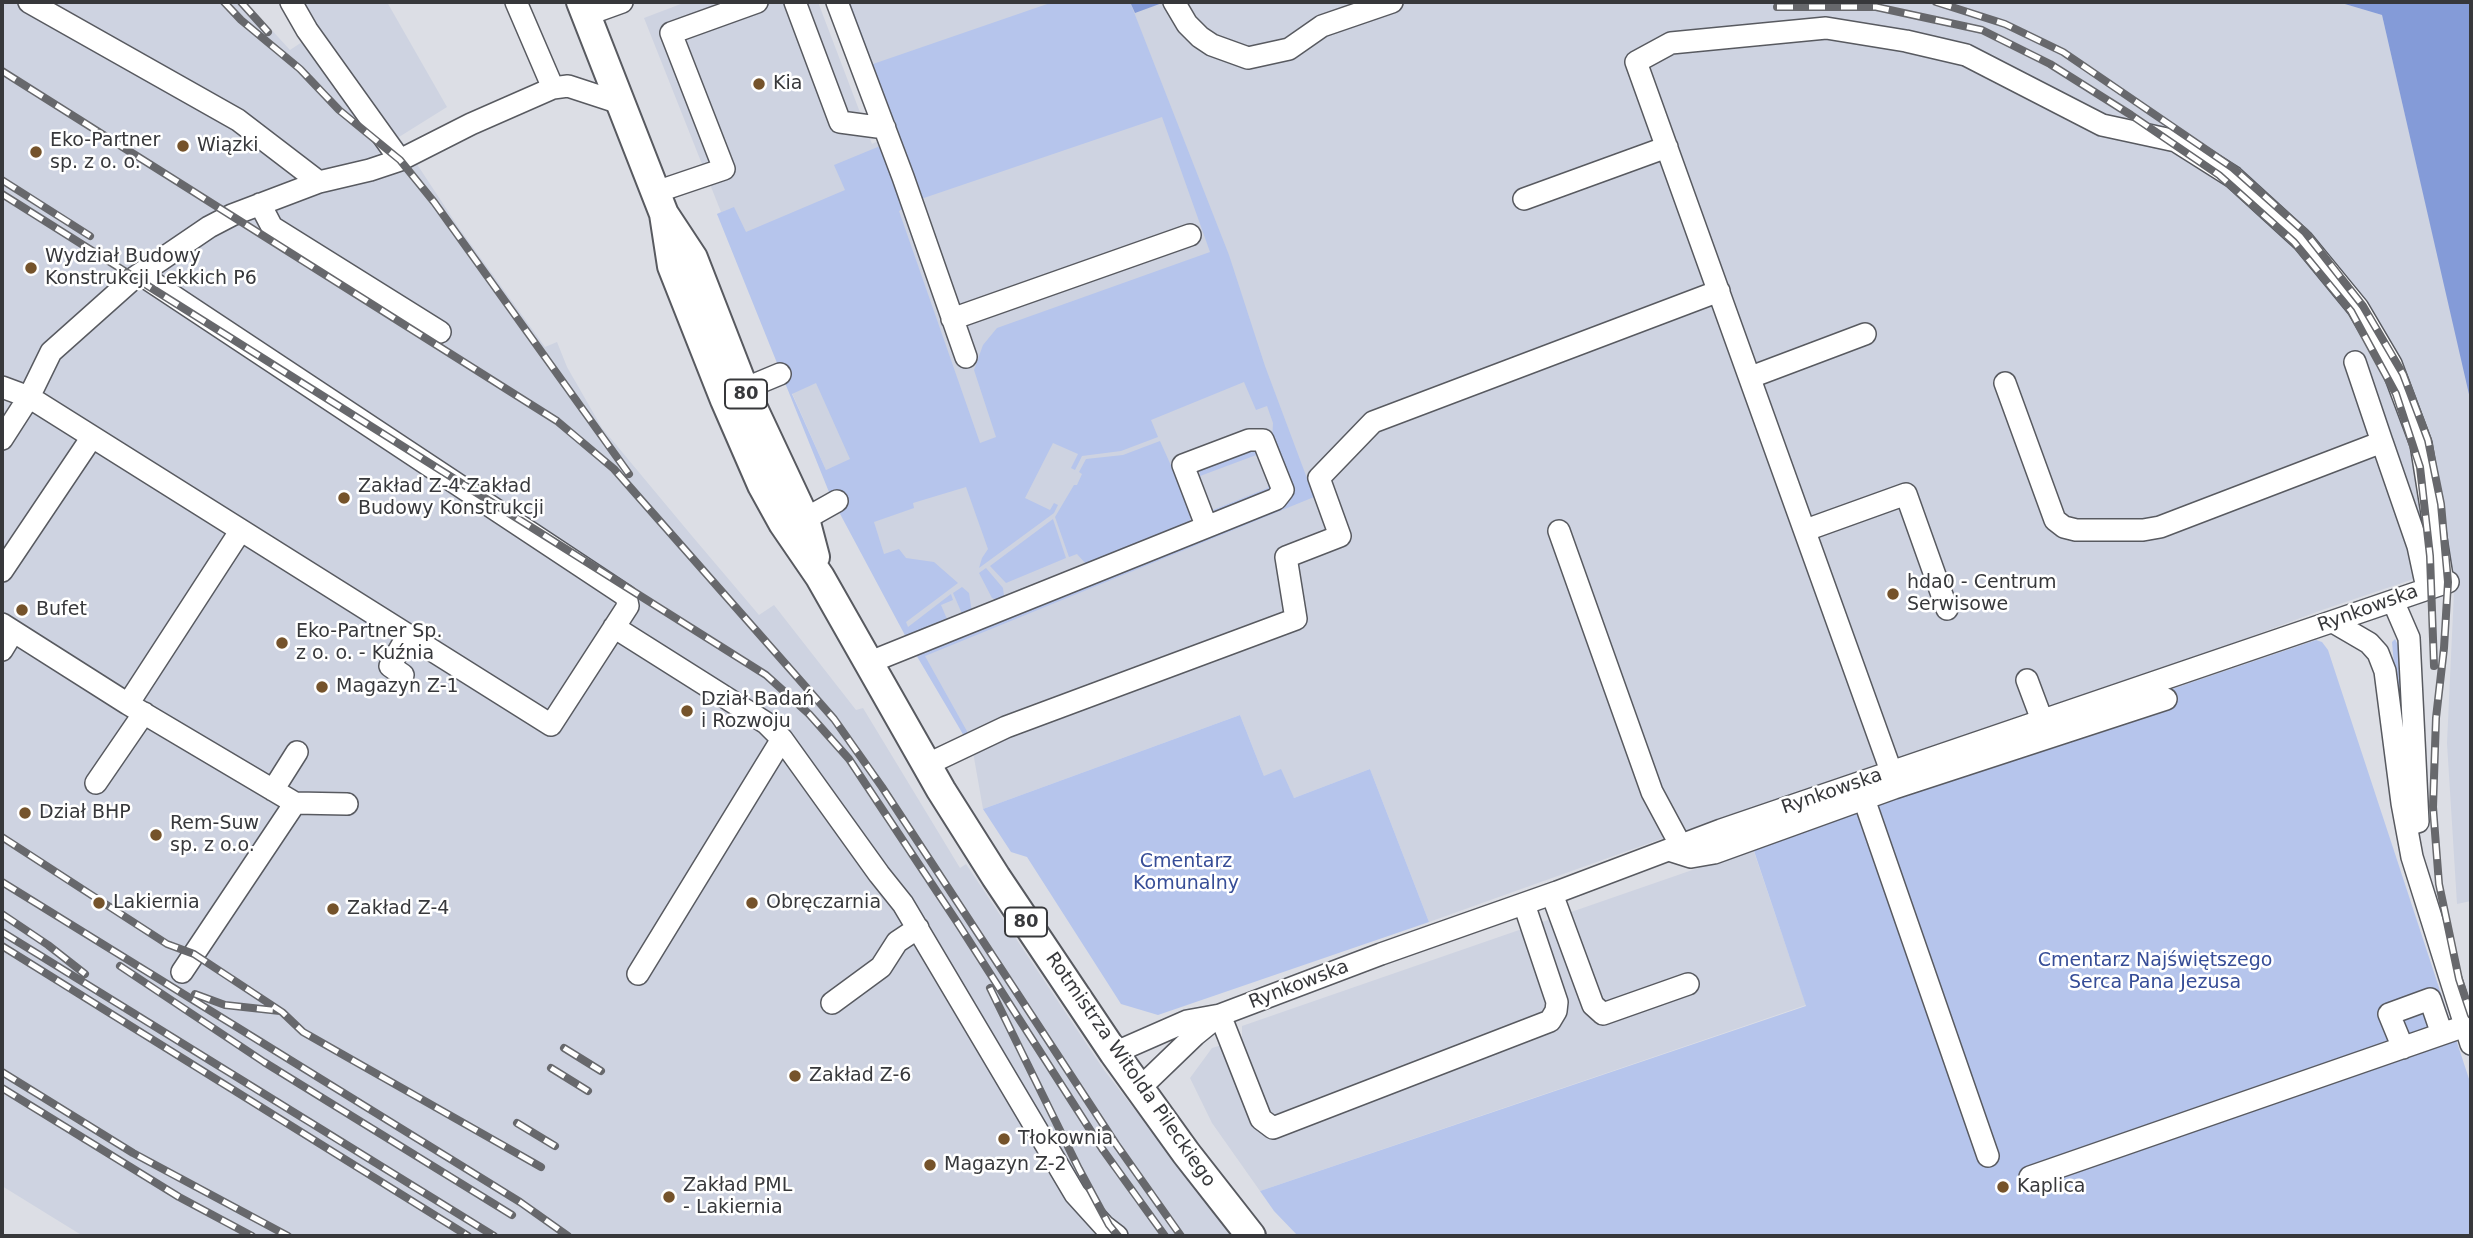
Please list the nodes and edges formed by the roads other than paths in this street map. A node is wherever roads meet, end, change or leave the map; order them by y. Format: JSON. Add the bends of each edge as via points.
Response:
{"nodes":[{"id":1,"x":29,"y":2,"type":"edge"},
{"id":2,"x":291,"y":2,"type":"edge"},
{"id":3,"x":516,"y":2,"type":"edge"},
{"id":4,"x":622,"y":2,"type":"edge"},
{"id":5,"x":757,"y":2,"type":"edge"},
{"id":6,"x":795,"y":2,"type":"edge"},
{"id":7,"x":836,"y":2,"type":"edge"},
{"id":8,"x":1392,"y":2,"type":"edge"},
{"id":9,"x":1175,"y":6,"type":"edge"},
{"id":10,"x":583,"y":8,"type":"edge"},
{"id":11,"x":553,"y":88,"type":"junction"},
{"id":12,"x":620,"y":103,"type":"junction"},
{"id":13,"x":885,"y":128,"type":"junction"},
{"id":14,"x":1667,"y":147,"type":"junction"},
{"id":15,"x":400,"y":160,"type":"junction"},
{"id":16,"x":319,"y":182,"type":"junction"},
{"id":17,"x":1524,"y":199,"type":"dead end"},
{"id":18,"x":660,"y":203,"type":"junction"},
{"id":19,"x":260,"y":204,"type":"junction"},
{"id":20,"x":1190,"y":235,"type":"dead end"},
{"id":21,"x":141,"y":274,"type":"junction"},
{"id":22,"x":1719,"y":291,"type":"junction"},
{"id":23,"x":952,"y":319,"type":"junction"},
{"id":24,"x":440,"y":332,"type":"dead end"},
{"id":25,"x":1865,"y":334,"type":"dead end"},
{"id":26,"x":966,"y":357,"type":"dead end"},
{"id":27,"x":2355,"y":362,"type":"dead end"},
{"id":28,"x":780,"y":374,"type":"dead end"},
{"id":29,"x":1751,"y":377,"type":"junction"},
{"id":30,"x":2005,"y":383,"type":"dead end"},
{"id":31,"x":2,"y":387,"type":"edge"},
{"id":32,"x":744,"y":389,"type":"junction"},
{"id":33,"x":29,"y":397,"type":"junction"},
{"id":34,"x":92,"y":436,"type":"junction"},
{"id":35,"x":2,"y":439,"type":"edge"},
{"id":36,"x":2382,"y":442,"type":"junction"},
{"id":37,"x":837,"y":501,"type":"dead end"},
{"id":38,"x":804,"y":519,"type":"junction"},
{"id":39,"x":1206,"y":525,"type":"junction"},
{"id":40,"x":241,"y":530,"type":"junction"},
{"id":41,"x":1806,"y":530,"type":"junction"},
{"id":42,"x":1559,"y":531,"type":"dead end"},
{"id":43,"x":2,"y":571,"type":"edge"},
{"id":44,"x":820,"y":577,"type":"junction"},
{"id":45,"x":2439,"y":584,"type":"junction"},
{"id":46,"x":2393,"y":601,"type":"junction"},
{"id":47,"x":1947,"y":609,"type":"dead end"},
{"id":48,"x":2333,"y":622,"type":"junction"},
{"id":49,"x":614,"y":627,"type":"junction"},
{"id":50,"x":8,"y":628,"type":"edge"},
{"id":51,"x":408,"y":635,"type":"junction"},
{"id":52,"x":2,"y":650,"type":"edge"},
{"id":53,"x":868,"y":663,"type":"junction"},
{"id":54,"x":403,"y":675,"type":"dead end"},
{"id":55,"x":2027,"y":680,"type":"dead end"},
{"id":56,"x":2166,"y":699,"type":"dead end"},
{"id":57,"x":136,"y":709,"type":"junction"},
{"id":58,"x":2042,"y":720,"type":"junction"},
{"id":59,"x":782,"y":738,"type":"junction"},
{"id":60,"x":297,"y":752,"type":"dead end"},
{"id":61,"x":926,"y":765,"type":"junction"},
{"id":62,"x":1891,"y":771,"type":"junction"},
{"id":63,"x":96,"y":783,"type":"dead end"},
{"id":64,"x":274,"y":790,"type":"junction"},
{"id":65,"x":1864,"y":799,"type":"junction"},
{"id":66,"x":295,"y":803,"type":"junction"},
{"id":67,"x":347,"y":804,"type":"dead end"},
{"id":68,"x":1675,"y":848,"type":"junction"},
{"id":69,"x":1552,"y":894,"type":"junction"},
{"id":70,"x":1524,"y":904,"type":"junction"},
{"id":71,"x":2434,"y":924,"type":"junction"},
{"id":72,"x":918,"y":928,"type":"junction"},
{"id":73,"x":182,"y":972,"type":"dead end"},
{"id":74,"x":638,"y":974,"type":"dead end"},
{"id":75,"x":1688,"y":984,"type":"dead end"},
{"id":76,"x":832,"y":1003,"type":"dead end"},
{"id":77,"x":1220,"y":1015,"type":"junction"},
{"id":78,"x":2442,"y":1034,"type":"junction"},
{"id":79,"x":2468,"y":1035,"type":"edge"},
{"id":80,"x":2403,"y":1048,"type":"junction"},
{"id":81,"x":1114,"y":1053,"type":"junction"},
{"id":82,"x":1140,"y":1088,"type":"junction"},
{"id":83,"x":1988,"y":1156,"type":"dead end"},
{"id":84,"x":2030,"y":1177,"type":"dead end"},
{"id":85,"x":1117,"y":1236,"type":"edge"},
{"id":86,"x":1251,"y":1236,"type":"edge"}],
"edges":[{"from":1,"to":16,"type":"street","via":[[238,120]]},
{"from":2,"to":15,"type":"street"},
{"from":3,"to":11,"type":"street"},
{"from":4,"to":10,"type":"street"},
{"from":5,"to":18,"type":"street","via":[[671,33],[724,169]]},
{"from":6,"to":13,"type":"street","via":[[840,122]]},
{"from":7,"to":13,"type":"street"},
{"from":8,"to":9,"type":"street","via":[[1322,26],[1289,48],[1248,58],[1213,45],[1187,24]]},
{"from":10,"to":12,"type":"main road","name":"Rotmistrza Witolda Pileckiego","number":"80"},
{"from":11,"to":12,"type":"street","via":[[568,86]]},
{"from":11,"to":15,"type":"street"},
{"from":12,"to":18,"type":"main road","name":"Rotmistrza Witolda Pileckiego","number":"80"},
{"from":13,"to":23,"type":"street"},
{"from":14,"to":17,"type":"street"},
{"from":14,"to":22,"type":"street"},
{"from":14,"to":45,"type":"street","via":[[1636,62],[1671,43],[1826,28],[1966,55],[2102,125],[2176,141],[2233,177],[2303,242],[2358,308],[2390,364],[2421,444]]},
{"from":15,"to":16,"type":"street"},
{"from":16,"to":19,"type":"street"},
{"from":18,"to":32,"type":"main road","name":"Rotmistrza Witolda Pileckiego","number":"80","via":[[693,258]]},
{"from":18,"to":44,"type":"main road","name":"Rotmistrza Witolda Pileckiego","number":"80","via":[[672,266],[725,400],[762,485]]},
{"from":19,"to":21,"type":"street","via":[[209,227]]},
{"from":19,"to":24,"type":"street","via":[[272,227]]},
{"from":20,"to":23,"type":"street"},
{"from":21,"to":33,"type":"street","via":[[51,352]]},
{"from":21,"to":49,"type":"street","via":[[626,596],[628,606]]},
{"from":22,"to":29,"type":"street"},
{"from":22,"to":61,"type":"street","via":[[1373,422],[1319,478],[1340,536],[1286,557],[1296,619],[1006,727]]},
{"from":23,"to":26,"type":"street"},
{"from":25,"to":29,"type":"street"},
{"from":27,"to":36,"type":"street"},
{"from":28,"to":32,"type":"street"},
{"from":29,"to":41,"type":"street"},
{"from":30,"to":36,"type":"street","via":[[2055,520],[2076,530],[2160,527]]},
{"from":31,"to":33,"type":"street"},
{"from":32,"to":38,"type":"main road","name":"Rotmistrza Witolda Pileckiego","number":"80"},
{"from":33,"to":34,"type":"street"},
{"from":33,"to":35,"type":"street"},
{"from":34,"to":40,"type":"street"},
{"from":34,"to":43,"type":"street"},
{"from":36,"to":45,"type":"street","via":[[2417,546]]},
{"from":37,"to":38,"type":"street"},
{"from":38,"to":44,"type":"main road","name":"Rotmistrza Witolda Pileckiego","number":"80"},
{"from":39,"to":39,"type":"street","via":[[1183,465],[1249,440],[1263,440],[1283,490],[1280,495]]},
{"from":39,"to":53,"type":"street"},
{"from":40,"to":51,"type":"street"},
{"from":40,"to":57,"type":"street"},
{"from":41,"to":47,"type":"street","via":[[1906,494]]},
{"from":41,"to":62,"type":"street"},
{"from":42,"to":68,"type":"street"},
{"from":44,"to":53,"type":"main road","name":"Rotmistrza Witolda Pileckiego","number":"80"},
{"from":45,"to":46,"type":"street","name":"Rynkowska"},
{"from":46,"to":48,"type":"street","name":"Rynkowska"},
{"from":46,"to":71,"type":"street","via":[[2409,638],[2416,798]]},
{"from":48,"to":58,"type":"street","name":"Rynkowska"},
{"from":48,"to":71,"type":"street","via":[[2369,643],[2385,671],[2409,843]]},
{"from":49,"to":51,"type":"street","via":[[551,725]]},
{"from":49,"to":59,"type":"street","via":[[766,723]]},
{"from":50,"to":52,"type":"street"},
{"from":50,"to":57,"type":"street"},
{"from":51,"to":54,"type":"street","via":[[390,666]]},
{"from":53,"to":61,"type":"main road","name":"Rotmistrza Witolda Pileckiego","number":"80"},
{"from":55,"to":58,"type":"street"},
{"from":56,"to":65,"type":"street"},
{"from":57,"to":63,"type":"street"},
{"from":57,"to":64,"type":"street"},
{"from":58,"to":62,"type":"street","name":"Rynkowska"},
{"from":59,"to":72,"type":"street"},
{"from":59,"to":74,"type":"street"},
{"from":60,"to":64,"type":"street"},
{"from":61,"to":81,"type":"main road","name":"Rotmistrza Witolda Pileckiego","number":"80"},
{"from":62,"to":68,"type":"street","name":"Rynkowska"},
{"from":64,"to":66,"type":"street"},
{"from":65,"to":68,"type":"street","via":[[1714,853],[1691,857]]},
{"from":65,"to":83,"type":"street"},
{"from":66,"to":67,"type":"street"},
{"from":66,"to":73,"type":"street"},
{"from":68,"to":69,"type":"street","name":"Rynkowska"},
{"from":69,"to":70,"type":"street","name":"Rynkowska"},
{"from":69,"to":75,"type":"street","via":[[1593,1005],[1603,1014]]},
{"from":70,"to":77,"type":"street","name":"Rynkowska"},
{"from":70,"to":77,"type":"street","via":[[1557,1002],[1550,1021],[1273,1128],[1261,1119]]},
{"from":71,"to":79,"type":"street"},
{"from":72,"to":76,"type":"street","via":[[897,942],[881,967]]},
{"from":72,"to":85,"type":"street","via":[[1075,1194]]},
{"from":77,"to":81,"type":"street","name":"Rynkowska","via":[[1187,1021]]},
{"from":77,"to":82,"type":"street","name":"Rynkowska"},
{"from":78,"to":79,"type":"street"},
{"from":78,"to":80,"type":"street"},
{"from":78,"to":80,"type":"street","via":[[2430,999],[2389,1014]]},
{"from":80,"to":84,"type":"street"},
{"from":81,"to":82,"type":"main road","name":"Rotmistrza Witolda Pileckiego","number":"80"},
{"from":82,"to":86,"type":"main road","name":"Rotmistrza Witolda Pileckiego","number":"80"}]}
